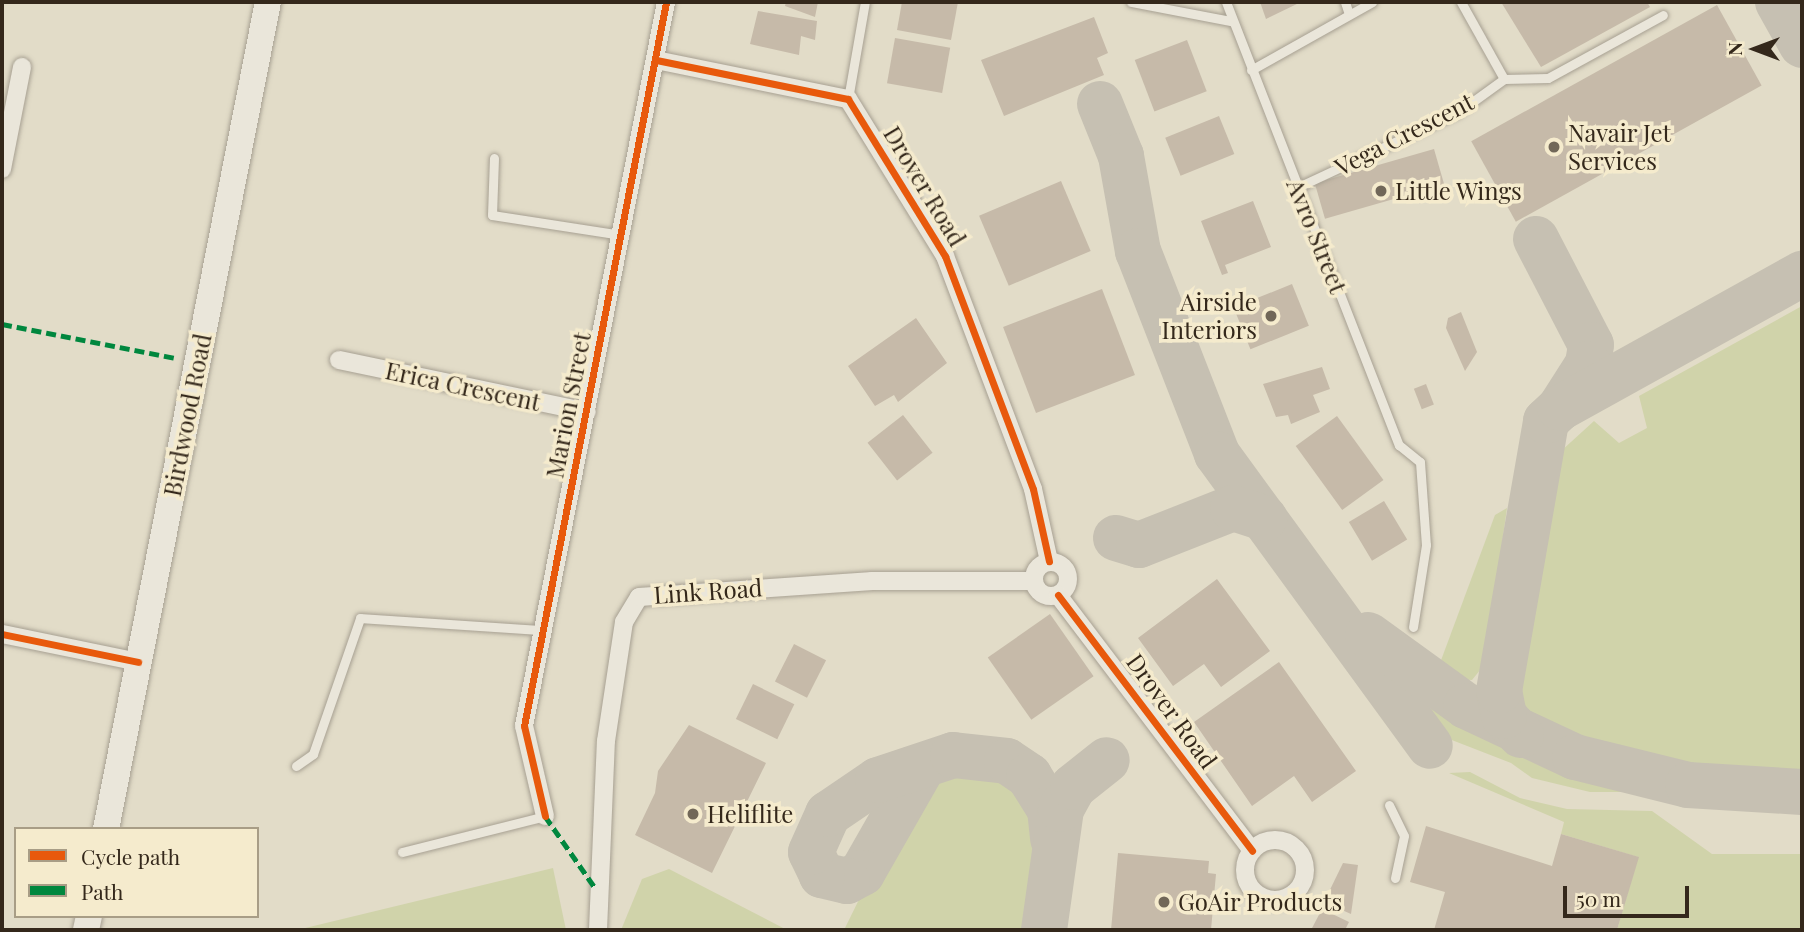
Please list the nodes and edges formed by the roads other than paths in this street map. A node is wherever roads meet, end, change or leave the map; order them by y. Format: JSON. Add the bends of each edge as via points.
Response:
{"nodes":[{"id":1,"x":268,"y":2,"type":"edge"},
{"id":2,"x":666,"y":2,"type":"edge"},
{"id":3,"x":865,"y":2,"type":"edge"},
{"id":4,"x":1131,"y":2,"type":"edge"},
{"id":5,"x":1226,"y":2,"type":"edge"},
{"id":6,"x":1345,"y":2,"type":"edge"},
{"id":7,"x":1372,"y":2,"type":"edge"},
{"id":8,"x":1461,"y":2,"type":"edge"},
{"id":9,"x":1349,"y":14,"type":"junction"},
{"id":10,"x":1662,"y":15,"type":"dead end"},
{"id":11,"x":1231,"y":21,"type":"junction"},
{"id":12,"x":656,"y":60,"type":"junction"},
{"id":13,"x":22,"y":67,"type":"dead end"},
{"id":14,"x":1251,"y":70,"type":"junction"},
{"id":15,"x":1504,"y":79,"type":"junction"},
{"id":16,"x":848,"y":99,"type":"junction"},
{"id":17,"x":494,"y":158,"type":"dead end"},
{"id":18,"x":2,"y":169,"type":"edge"},
{"id":19,"x":1298,"y":187,"type":"junction"},
{"id":20,"x":621,"y":235,"type":"junction"},
{"id":21,"x":339,"y":360,"type":"dead end"},
{"id":22,"x":587,"y":412,"type":"junction"},
{"id":23,"x":1049,"y":561,"type":"junction"},
{"id":24,"x":1034,"y":582,"type":"junction"},
{"id":25,"x":1058,"y":595,"type":"junction"},
{"id":26,"x":1413,"y":627,"type":"dead end"},
{"id":27,"x":543,"y":630,"type":"junction"},
{"id":28,"x":2,"y":635,"type":"edge"},
{"id":29,"x":138,"y":662,"type":"junction"},
{"id":30,"x":296,"y":766,"type":"dead end"},
{"id":31,"x":1389,"y":805,"type":"dead end"},
{"id":32,"x":545,"y":816,"type":"joint"},
{"id":33,"x":106,"y":827,"type":"edge"},
{"id":34,"x":1252,"y":851,"type":"dead end"},
{"id":35,"x":402,"y":852,"type":"dead end"},
{"id":36,"x":1395,"y":878,"type":"dead end"},
{"id":37,"x":598,"y":930,"type":"edge"}],
"edges":[{"from":1,"to":29,"type":"main road","name":"Birdwood Road"},
{"from":2,"to":12,"type":"street","name":"Marion Street"},
{"from":3,"to":16,"type":"lane"},
{"from":4,"to":11,"type":"lane"},
{"from":5,"to":11,"type":"lane","name":"Avro Street"},
{"from":6,"to":9,"type":"lane"},
{"from":7,"to":9,"type":"lane"},
{"from":8,"to":15,"type":"lane"},
{"from":9,"to":14,"type":"lane"},
{"from":10,"to":15,"type":"lane","via":[[1548,78]]},
{"from":11,"to":14,"type":"lane","name":"Avro Street"},
{"from":12,"to":16,"type":"street"},
{"from":12,"to":20,"type":"street","name":"Marion Street"},
{"from":13,"to":18,"type":"street"},
{"from":14,"to":19,"type":"lane","name":"Avro Street"},
{"from":15,"to":19,"type":"lane","name":"Vega Crescent","via":[[1457,113]]},
{"from":16,"to":23,"type":"street","name":"Drover Road","via":[[922,210],[950,267],[1032,489]]},
{"from":17,"to":20,"type":"lane","via":[[492,215]]},
{"from":19,"to":26,"type":"lane","name":"Avro Street","via":[[1399,445],[1420,462],[1426,545]]},
{"from":20,"to":22,"type":"street","name":"Marion Street"},
{"from":21,"to":22,"type":"street","name":"Erica Crescent"},
{"from":22,"to":27,"type":"street","name":"Marion Street"},
{"from":23,"to":24,"type":"street","via":[[1039,566]]},
{"from":23,"to":25,"type":"street","via":[[1067,573]]},
{"from":24,"to":25,"type":"street","via":[[1043,594]]},
{"from":24,"to":37,"type":"street","name":"Link Road","via":[[872,581],[639,597],[624,622],[606,741]]},
{"from":25,"to":34,"type":"street","name":"Drover Road"},
{"from":27,"to":30,"type":"lane","via":[[360,618],[313,754]]},
{"from":27,"to":32,"type":"street","name":"Marion Street","via":[[524,726]]},
{"from":28,"to":29,"type":"street"},
{"from":29,"to":33,"type":"main road","name":"Birdwood Road"},
{"from":31,"to":36,"type":"lane","via":[[1404,835]]},
{"from":32,"to":35,"type":"lane"}]}
